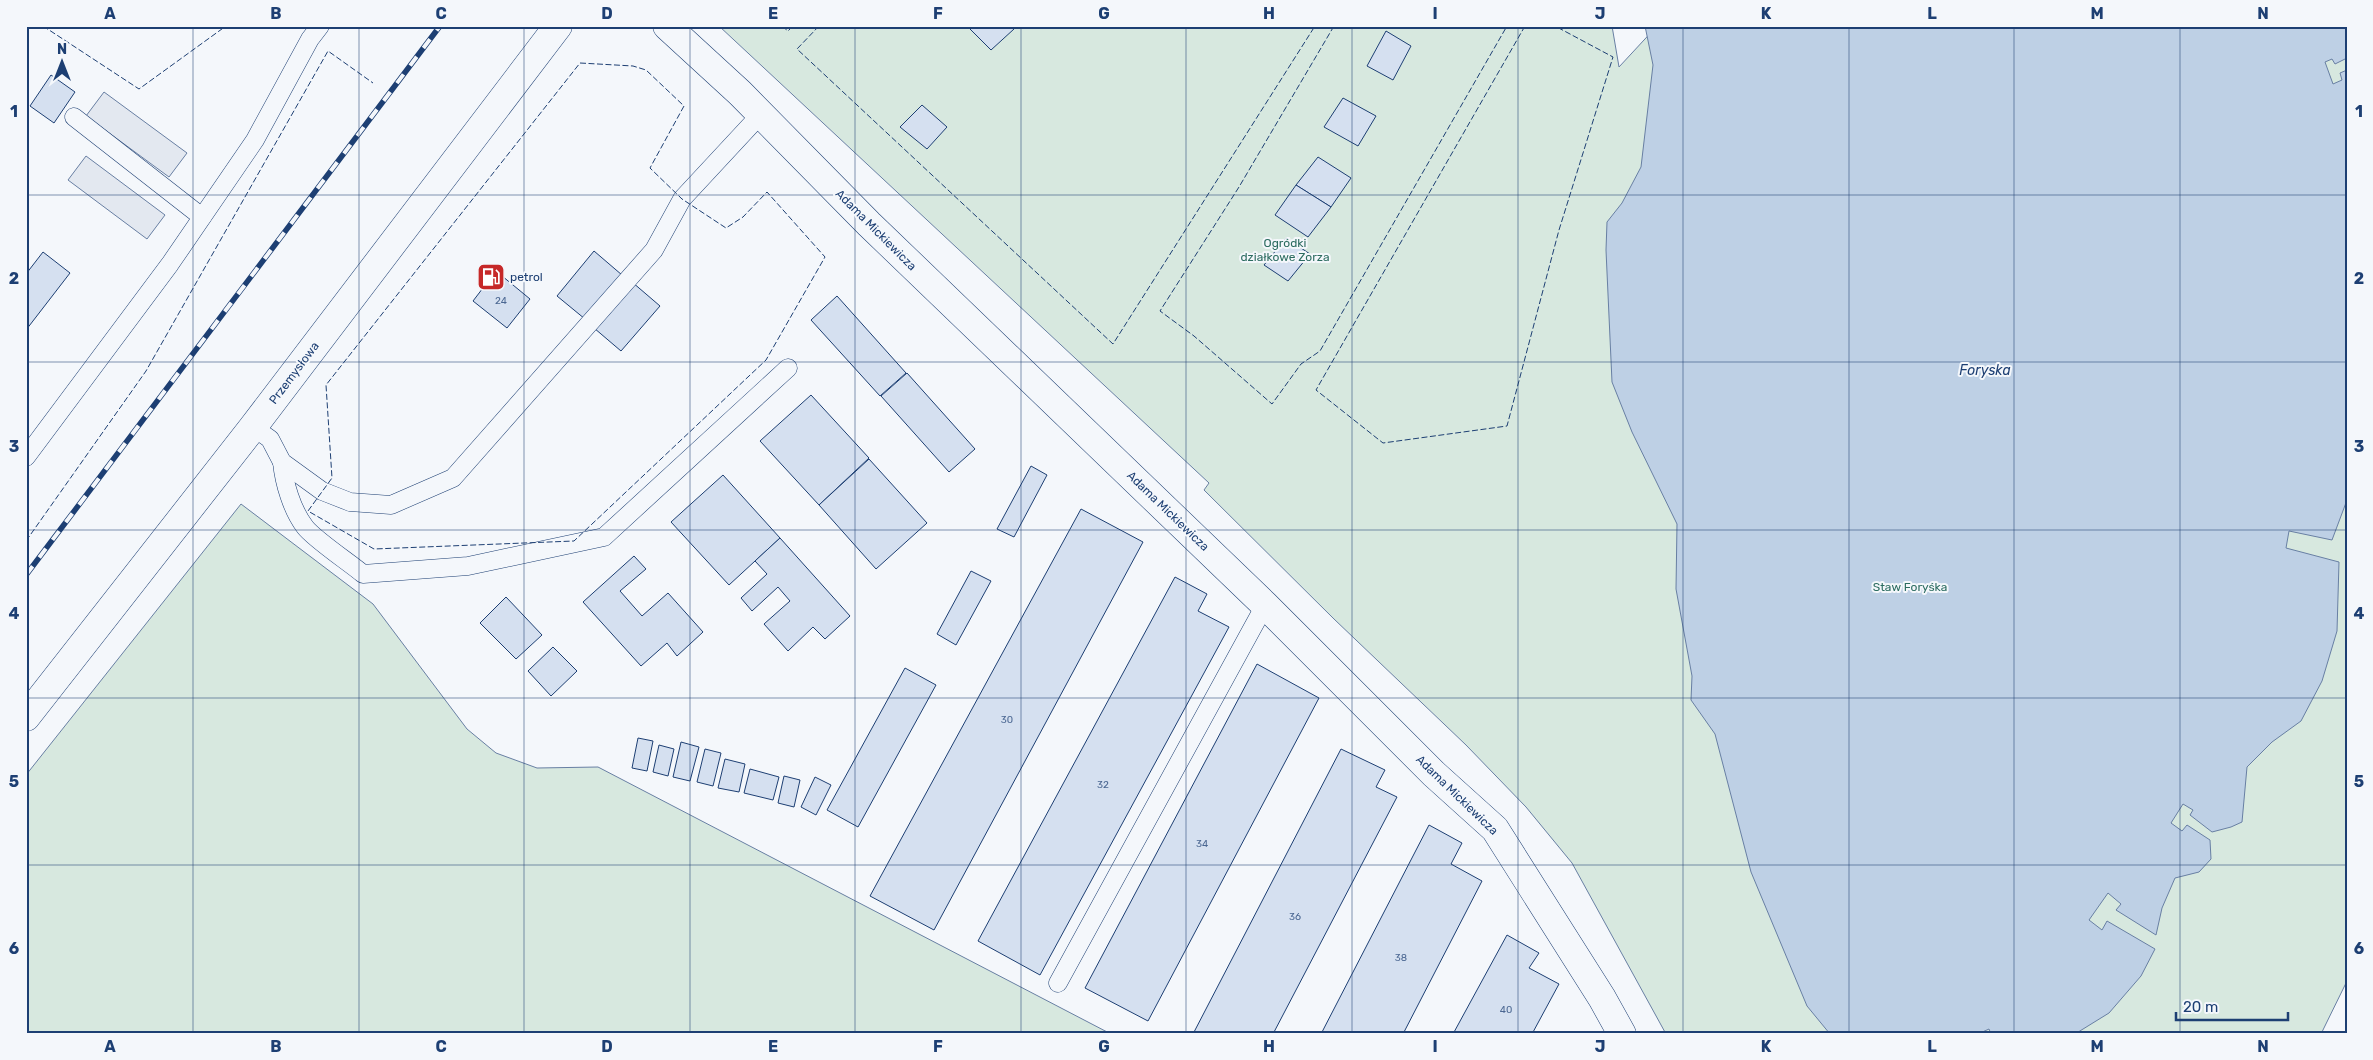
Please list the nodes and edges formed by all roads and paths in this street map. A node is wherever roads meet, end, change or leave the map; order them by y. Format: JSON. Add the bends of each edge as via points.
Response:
{"nodes":[{"id":1,"x":320,"y":26,"type":"edge"},
{"id":2,"x":558,"y":26,"type":"edge"},
{"id":3,"x":667,"y":26,"type":"edge"},
{"id":4,"x":761,"y":114,"type":"junction"},
{"id":5,"x":74,"y":117,"type":"dead end"},
{"id":6,"x":202,"y":217,"type":"junction"},
{"id":7,"x":788,"y":368,"type":"dead end"},
{"id":8,"x":253,"y":427,"type":"junction"},
{"id":9,"x":26,"y":457,"type":"edge"},
{"id":10,"x":282,"y":462,"type":"junction"},
{"id":11,"x":1265,"y":605,"type":"junction"},
{"id":12,"x":26,"y":716,"type":"edge"},
{"id":13,"x":1058,"y":983,"type":"dead end"},
{"id":14,"x":1622,"y":1034,"type":"edge"}],
"edges":[{"from":1,"to":6,"type":"lane","via":[[255,140]]},
{"from":2,"to":8,"type":"street","name":"Przemysłowa"},
{"from":3,"to":4,"type":"street","name":"Adama Mickiewicza"},
{"from":4,"to":10,"type":"lane","via":[[682,199],[654,250],[453,478],[391,505],[350,502],[322,491]]},
{"from":4,"to":11,"type":"street","name":"Adama Mickiewicza","via":[[869,224]]},
{"from":5,"to":6,"type":"lane"},
{"from":6,"to":9,"type":"lane"},
{"from":7,"to":10,"type":"lane","via":[[604,537],[468,566],[363,574],[306,528],[287,486]]},
{"from":8,"to":10,"type":"lane","via":[[270,439]]},
{"from":8,"to":12,"type":"street","name":"Przemysłowa"},
{"from":11,"to":13,"type":"lane"},
{"from":11,"to":14,"type":"street","name":"Adama Mickiewicza","via":[[1434,774],[1495,829]]}]}
